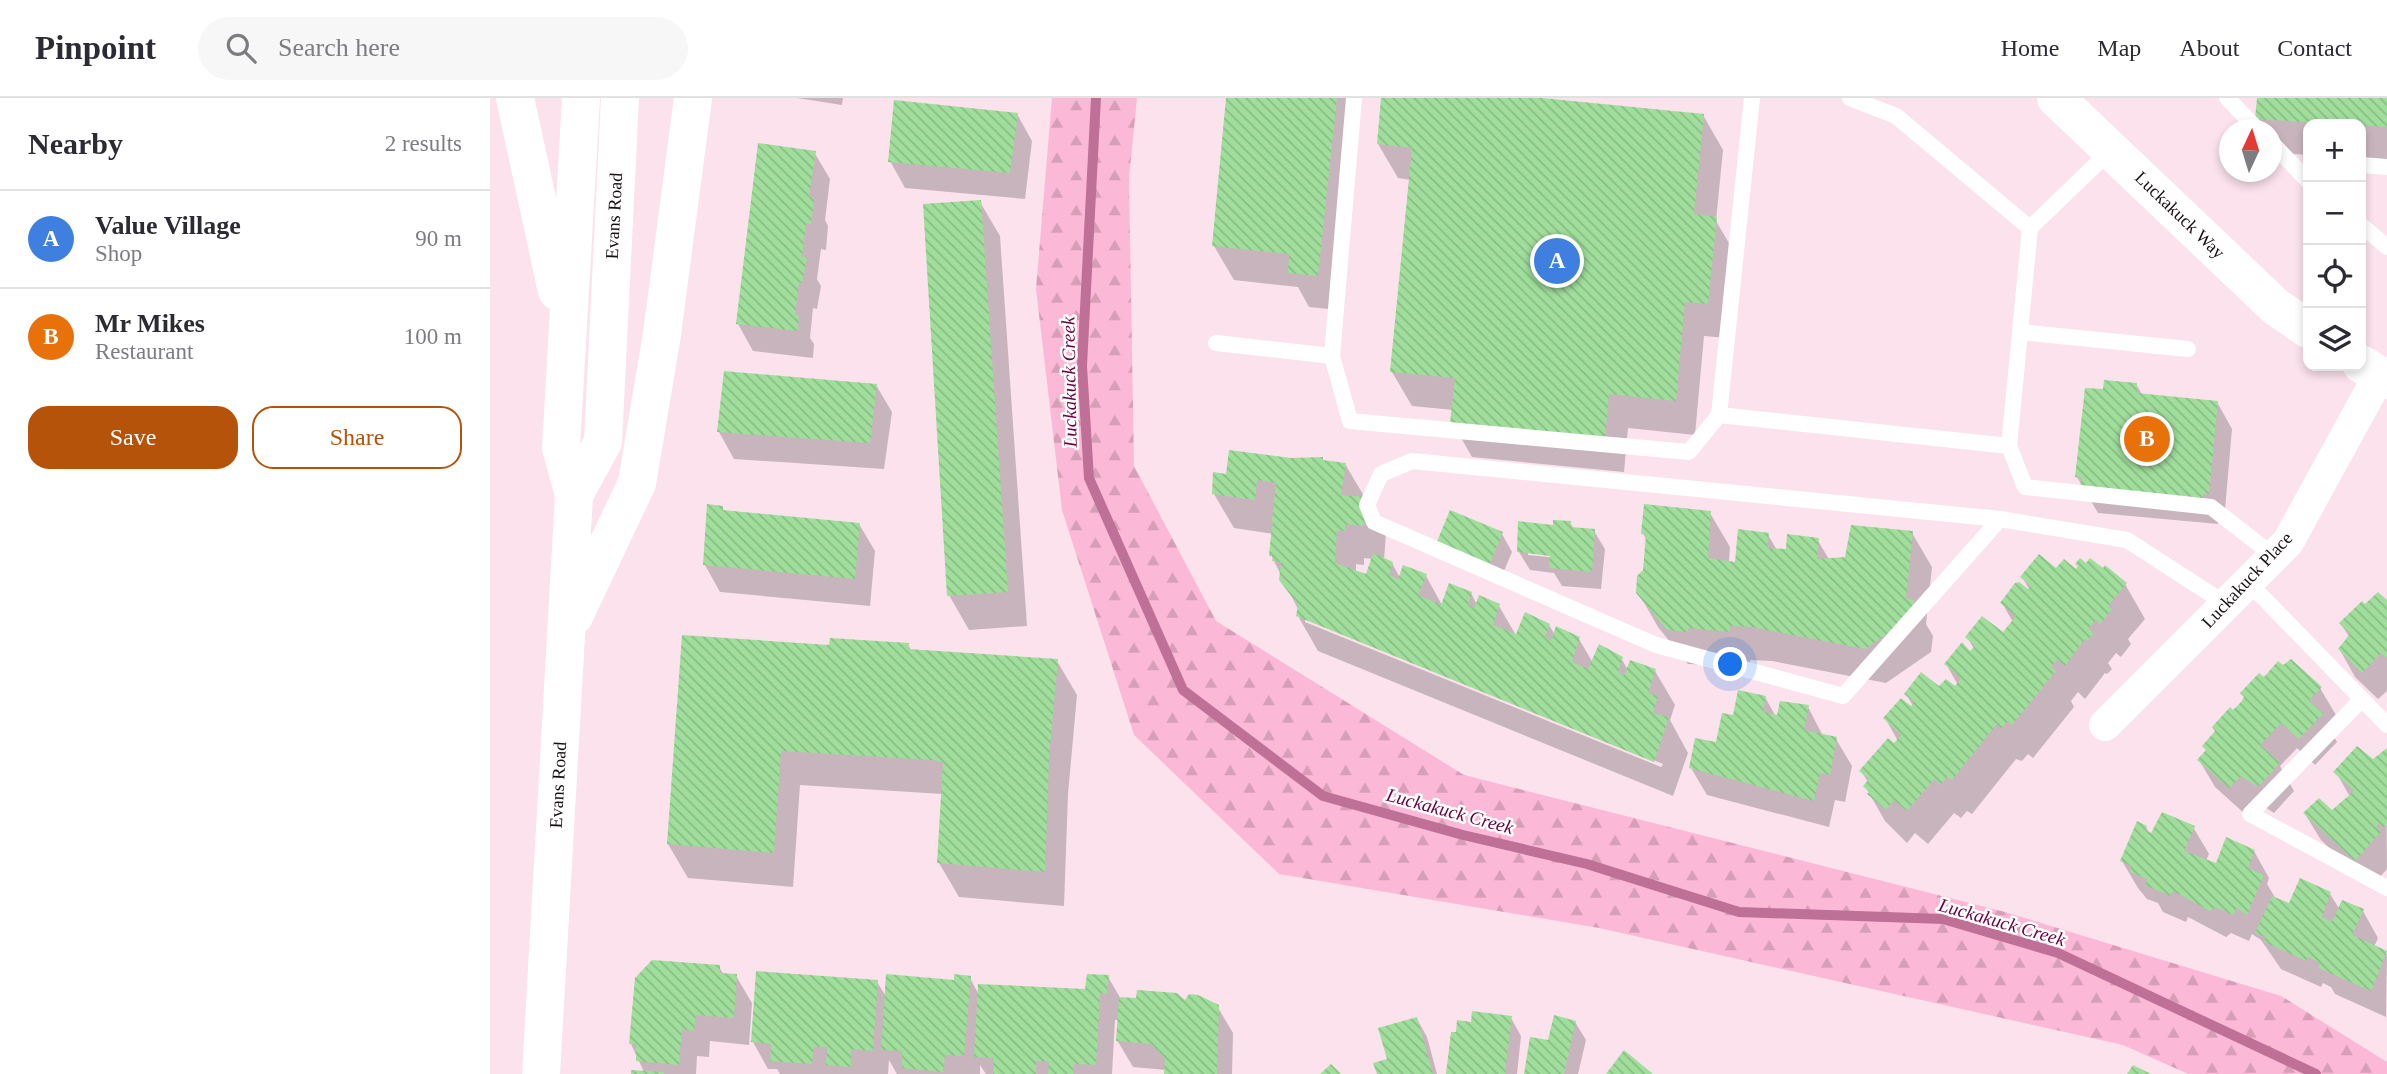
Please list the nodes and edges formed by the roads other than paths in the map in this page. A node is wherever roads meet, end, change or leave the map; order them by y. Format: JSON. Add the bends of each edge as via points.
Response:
{"nodes":[{"id":1,"x":515,"y":98,"type":"edge"},
{"id":2,"x":581,"y":98,"type":"edge"},
{"id":3,"x":621,"y":98,"type":"edge"},
{"id":4,"x":694,"y":98,"type":"edge"},
{"id":5,"x":1354,"y":98,"type":"edge"},
{"id":6,"x":1752,"y":98,"type":"edge"},
{"id":7,"x":1850,"y":98,"type":"edge"},
{"id":8,"x":2227,"y":98,"type":"edge"},
{"id":9,"x":2069,"y":102,"type":"edge"},
{"id":10,"x":2247,"y":119,"type":"edge"},
{"id":11,"x":2112,"y":150,"type":"junction"},
{"id":12,"x":2282,"y":154,"type":"edge"},
{"id":13,"x":2366,"y":165,"type":"edge"},
{"id":14,"x":2387,"y":167,"type":"edge"},
{"id":15,"x":2303,"y":176,"type":"edge"},
{"id":16,"x":2029,"y":228,"type":"junction"},
{"id":17,"x":2366,"y":229,"type":"edge"},
{"id":18,"x":2387,"y":247,"type":"edge"},
{"id":19,"x":2303,"y":326,"type":"edge"},
{"id":20,"x":566,"y":331,"type":"junction"},
{"id":21,"x":2020,"y":332,"type":"junction"},
{"id":22,"x":1216,"y":343,"type":"dead end"},
{"id":23,"x":2188,"y":349,"type":"dead end"},
{"id":24,"x":1332,"y":356,"type":"junction"},
{"id":25,"x":2375,"y":373,"type":"edge"},
{"id":26,"x":1719,"y":415,"type":"junction"},
{"id":27,"x":2009,"y":446,"type":"junction"},
{"id":28,"x":574,"y":495,"type":"junction"},
{"id":29,"x":2000,"y":519,"type":"junction"},
{"id":30,"x":2274,"y":556,"type":"junction"},
{"id":31,"x":2237,"y":593,"type":"junction"},
{"id":32,"x":566,"y":634,"type":"junction"},
{"id":33,"x":2362,"y":699,"type":"junction"},
{"id":34,"x":2387,"y":725,"type":"edge"},
{"id":35,"x":2105,"y":726,"type":"dead end"},
{"id":36,"x":2387,"y":888,"type":"edge"},
{"id":37,"x":541,"y":1074,"type":"edge"}],
"edges":[{"from":1,"to":20,"type":"street"},
{"from":2,"to":20,"type":"street","name":"Evans Road"},
{"from":3,"to":28,"type":"street","name":"Evans Road","via":[[603,442]]},
{"from":4,"to":32,"type":"street","via":[[637,483]]},
{"from":5,"to":24,"type":"lane"},
{"from":6,"to":26,"type":"lane"},
{"from":7,"to":16,"type":"lane","via":[[1896,116]]},
{"from":8,"to":10,"type":"lane"},
{"from":9,"to":11,"type":"street","name":"Luckakuck Way"},
{"from":11,"to":16,"type":"lane"},
{"from":11,"to":19,"type":"street","name":"Luckakuck Way","via":[[2276,307]]},
{"from":12,"to":15,"type":"lane"},
{"from":13,"to":14,"type":"lane"},
{"from":16,"to":21,"type":"lane"},
{"from":17,"to":18,"type":"lane"},
{"from":20,"to":28,"type":"street","name":"Evans Road","via":[[561,448]]},
{"from":21,"to":23,"type":"lane"},
{"from":21,"to":27,"type":"lane"},
{"from":22,"to":24,"type":"lane"},
{"from":24,"to":26,"type":"lane","via":[[1350,421],[1689,452]]},
{"from":25,"to":30,"type":"street","name":"Luckakuck Place","via":[[2288,542]]},
{"from":26,"to":27,"type":"lane"},
{"from":27,"to":30,"type":"lane","via":[[2025,487],[2211,507]]},
{"from":28,"to":32,"type":"street","name":"Evans Road"},
{"from":29,"to":29,"type":"lane","via":[[1843,696],[1656,645],[1374,522],[1367,505],[1381,474],[1412,461]]},
{"from":29,"to":31,"type":"lane","via":[[2127,540]]},
{"from":30,"to":31,"type":"street","name":"Luckakuck Place"},
{"from":31,"to":33,"type":"lane"},
{"from":31,"to":35,"type":"street","name":"Luckakuck Place"},
{"from":32,"to":37,"type":"street","name":"Evans Road"},
{"from":33,"to":34,"type":"lane"},
{"from":33,"to":36,"type":"lane","via":[[2250,814]]}]}
